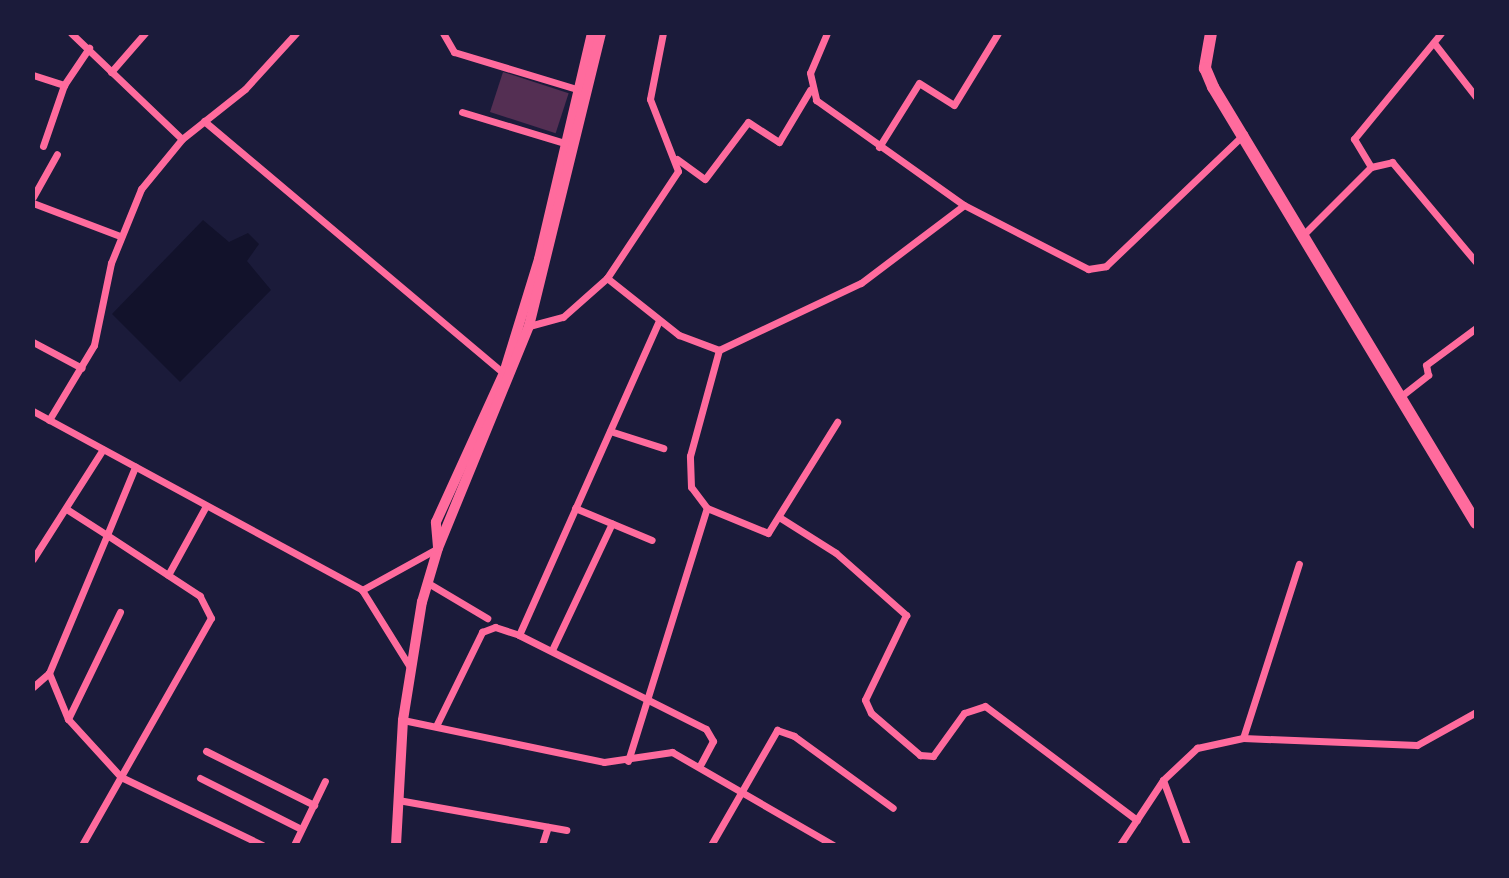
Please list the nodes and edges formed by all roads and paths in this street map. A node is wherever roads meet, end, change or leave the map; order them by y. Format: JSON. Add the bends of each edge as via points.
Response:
{"nodes":[{"id":1,"x":71,"y":33,"type":"edge"},
{"id":2,"x":145,"y":33,"type":"edge"},
{"id":3,"x":296,"y":33,"type":"edge"},
{"id":4,"x":443,"y":33,"type":"edge"},
{"id":5,"x":592,"y":33,"type":"edge"},
{"id":6,"x":601,"y":33,"type":"edge"},
{"id":7,"x":663,"y":33,"type":"edge"},
{"id":8,"x":827,"y":33,"type":"edge"},
{"id":9,"x":998,"y":33,"type":"edge"},
{"id":10,"x":1211,"y":33,"type":"edge"},
{"id":11,"x":1441,"y":33,"type":"edge"},
{"id":12,"x":1434,"y":43,"type":"junction"},
{"id":13,"x":89,"y":48,"type":"junction"},
{"id":14,"x":111,"y":72,"type":"junction"},
{"id":15,"x":33,"y":75,"type":"edge"},
{"id":16,"x":64,"y":85,"type":"junction"},
{"id":17,"x":810,"y":90,"type":"junction"},
{"id":18,"x":583,"y":91,"type":"junction"},
{"id":19,"x":1476,"y":96,"type":"edge"},
{"id":20,"x":462,"y":111,"type":"dead end"},
{"id":21,"x":204,"y":121,"type":"junction"},
{"id":22,"x":1245,"y":134,"type":"junction"},
{"id":23,"x":182,"y":139,"type":"junction"},
{"id":24,"x":570,"y":144,"type":"junction"},
{"id":25,"x":43,"y":146,"type":"dead end"},
{"id":26,"x":879,"y":147,"type":"junction"},
{"id":27,"x":57,"y":154,"type":"dead end"},
{"id":28,"x":677,"y":159,"type":"junction"},
{"id":29,"x":1371,"y":167,"type":"junction"},
{"id":30,"x":33,"y":197,"type":"edge"},
{"id":31,"x":33,"y":203,"type":"edge"},
{"id":32,"x":964,"y":205,"type":"junction"},
{"id":33,"x":1304,"y":234,"type":"junction"},
{"id":34,"x":120,"y":236,"type":"junction"},
{"id":35,"x":1476,"y":262,"type":"edge"},
{"id":36,"x":607,"y":278,"type":"junction"},
{"id":37,"x":659,"y":321,"type":"junction"},
{"id":38,"x":529,"y":326,"type":"junction"},
{"id":39,"x":1476,"y":328,"type":"edge"},
{"id":40,"x":33,"y":342,"type":"edge"},
{"id":41,"x":719,"y":350,"type":"junction"},
{"id":42,"x":82,"y":368,"type":"junction"},
{"id":43,"x":508,"y":377,"type":"junction"},
{"id":44,"x":1399,"y":398,"type":"junction"},
{"id":45,"x":33,"y":411,"type":"edge"},
{"id":46,"x":48,"y":420,"type":"junction"},
{"id":47,"x":837,"y":422,"type":"dead end"},
{"id":48,"x":610,"y":431,"type":"junction"},
{"id":49,"x":663,"y":448,"type":"dead end"},
{"id":50,"x":103,"y":449,"type":"junction"},
{"id":51,"x":135,"y":467,"type":"junction"},
{"id":52,"x":206,"y":506,"type":"junction"},
{"id":53,"x":575,"y":508,"type":"junction"},
{"id":54,"x":707,"y":508,"type":"junction"},
{"id":55,"x":68,"y":510,"type":"junction"},
{"id":56,"x":779,"y":517,"type":"junction"},
{"id":57,"x":611,"y":523,"type":"junction"},
{"id":58,"x":1476,"y":523,"type":"edge"},
{"id":59,"x":107,"y":536,"type":"junction"},
{"id":60,"x":652,"y":540,"type":"dead end"},
{"id":61,"x":438,"y":548,"type":"junction"},
{"id":62,"x":33,"y":559,"type":"edge"},
{"id":63,"x":1298,"y":564,"type":"dead end"},
{"id":64,"x":168,"y":575,"type":"junction"},
{"id":65,"x":428,"y":583,"type":"junction"},
{"id":66,"x":362,"y":590,"type":"junction"},
{"id":67,"x":120,"y":612,"type":"dead end"},
{"id":68,"x":486,"y":618,"type":"dead end"},
{"id":69,"x":519,"y":635,"type":"junction"},
{"id":70,"x":552,"y":650,"type":"junction"},
{"id":71,"x":410,"y":667,"type":"junction"},
{"id":72,"x":49,"y":673,"type":"junction"},
{"id":73,"x":33,"y":687,"type":"edge"},
{"id":74,"x":650,"y":700,"type":"junction"},
{"id":75,"x":1476,"y":712,"type":"edge"},
{"id":76,"x":68,"y":719,"type":"junction"},
{"id":77,"x":403,"y":720,"type":"junction"},
{"id":78,"x":436,"y":726,"type":"junction"},
{"id":79,"x":1243,"y":738,"type":"junction"},
{"id":80,"x":206,"y":751,"type":"dead end"},
{"id":81,"x":628,"y":761,"type":"junction"},
{"id":82,"x":701,"y":764,"type":"junction"},
{"id":83,"x":121,"y":777,"type":"junction"},
{"id":84,"x":200,"y":778,"type":"dead end"},
{"id":85,"x":1163,"y":780,"type":"junction"},
{"id":86,"x":325,"y":781,"type":"dead end"},
{"id":87,"x":743,"y":789,"type":"junction"},
{"id":88,"x":398,"y":800,"type":"junction"},
{"id":89,"x":314,"y":805,"type":"junction"},
{"id":90,"x":893,"y":808,"type":"dead end"},
{"id":91,"x":1137,"y":820,"type":"junction"},
{"id":92,"x":548,"y":827,"type":"junction"},
{"id":93,"x":301,"y":829,"type":"junction"},
{"id":94,"x":566,"y":830,"type":"dead end"},
{"id":95,"x":82,"y":845,"type":"edge"},
{"id":96,"x":261,"y":845,"type":"edge"},
{"id":97,"x":294,"y":845,"type":"edge"},
{"id":98,"x":396,"y":845,"type":"edge"},
{"id":99,"x":542,"y":845,"type":"edge"},
{"id":100,"x":711,"y":845,"type":"edge"},
{"id":101,"x":833,"y":845,"type":"edge"},
{"id":102,"x":1120,"y":845,"type":"edge"},
{"id":103,"x":1187,"y":845,"type":"edge"}],
"edges":[{"from":1,"to":13,"type":"street"},
{"from":2,"to":14,"type":"street"},
{"from":3,"to":21,"type":"street"},
{"from":4,"to":18,"type":"street","via":[[454,52]]},
{"from":5,"to":18,"type":"street"},
{"from":6,"to":18,"type":"street"},
{"from":7,"to":28,"type":"street","via":[[650,99]]},
{"from":8,"to":17,"type":"street","via":[[814,56]]},
{"from":9,"to":26,"type":"street","via":[[954,105],[919,83]]},
{"from":10,"to":22,"type":"main road","via":[[1205,68]]},
{"from":11,"to":12,"type":"street"},
{"from":12,"to":19,"type":"street"},
{"from":12,"to":29,"type":"street","via":[[1354,139]]},
{"from":13,"to":14,"type":"street"},
{"from":13,"to":16,"type":"street"},
{"from":14,"to":23,"type":"street"},
{"from":15,"to":16,"type":"street"},
{"from":16,"to":25,"type":"street"},
{"from":17,"to":26,"type":"street"},
{"from":17,"to":28,"type":"street","via":[[779,142],[748,122],[705,179]]},
{"from":18,"to":24,"type":"street"},
{"from":20,"to":24,"type":"street"},
{"from":21,"to":23,"type":"street"},
{"from":21,"to":43,"type":"street"},
{"from":22,"to":32,"type":"street","via":[[1106,266],[1088,268]]},
{"from":22,"to":33,"type":"main road"},
{"from":23,"to":34,"type":"street","via":[[141,189]]},
{"from":24,"to":38,"type":"street"},
{"from":24,"to":43,"type":"street"},
{"from":26,"to":32,"type":"street"},
{"from":27,"to":30,"type":"street"},
{"from":28,"to":36,"type":"street","via":[[672,188]]},
{"from":29,"to":33,"type":"street"},
{"from":29,"to":35,"type":"street","via":[[1392,162]]},
{"from":31,"to":34,"type":"street"},
{"from":32,"to":41,"type":"street","via":[[861,283]]},
{"from":33,"to":44,"type":"main road"},
{"from":34,"to":42,"type":"street","via":[[100,324]]},
{"from":36,"to":37,"type":"street"},
{"from":36,"to":38,"type":"street","via":[[563,317]]},
{"from":37,"to":41,"type":"street","via":[[698,346]]},
{"from":37,"to":48,"type":"street"},
{"from":38,"to":43,"type":"street"},
{"from":39,"to":44,"type":"street","via":[[1426,365],[1428,374]]},
{"from":40,"to":42,"type":"street"},
{"from":41,"to":54,"type":"street","via":[[690,456],[691,487]]},
{"from":42,"to":46,"type":"street"},
{"from":43,"to":61,"type":"street"},
{"from":44,"to":58,"type":"main road"},
{"from":45,"to":46,"type":"street"},
{"from":46,"to":50,"type":"street"},
{"from":47,"to":56,"type":"street"},
{"from":48,"to":49,"type":"street"},
{"from":48,"to":53,"type":"street"},
{"from":50,"to":51,"type":"street"},
{"from":50,"to":55,"type":"street"},
{"from":51,"to":52,"type":"street"},
{"from":51,"to":59,"type":"street"},
{"from":52,"to":64,"type":"street"},
{"from":52,"to":66,"type":"street"},
{"from":53,"to":57,"type":"street"},
{"from":53,"to":69,"type":"street"},
{"from":54,"to":56,"type":"street","via":[[762,534]]},
{"from":54,"to":74,"type":"street"},
{"from":55,"to":59,"type":"street"},
{"from":55,"to":62,"type":"street"},
{"from":56,"to":91,"type":"street","via":[[836,553],[906,615],[865,700],[871,713],[920,755],[933,756],[964,713],[985,706]]},
{"from":57,"to":60,"type":"street"},
{"from":57,"to":70,"type":"street"},
{"from":59,"to":64,"type":"street"},
{"from":59,"to":72,"type":"street"},
{"from":61,"to":65,"type":"street"},
{"from":61,"to":66,"type":"street"},
{"from":63,"to":79,"type":"street"},
{"from":64,"to":83,"type":"street","via":[[207,602],[211,618]]},
{"from":65,"to":68,"type":"street"},
{"from":65,"to":71,"type":"street"},
{"from":66,"to":71,"type":"street"},
{"from":67,"to":76,"type":"street"},
{"from":69,"to":70,"type":"street"},
{"from":69,"to":78,"type":"street","via":[[495,627],[482,632]]},
{"from":70,"to":74,"type":"street"},
{"from":71,"to":77,"type":"street"},
{"from":72,"to":73,"type":"street"},
{"from":72,"to":76,"type":"street"},
{"from":74,"to":81,"type":"street"},
{"from":74,"to":82,"type":"street","via":[[710,734],[711,747]]},
{"from":75,"to":79,"type":"street","via":[[1417,745]]},
{"from":76,"to":83,"type":"street"},
{"from":77,"to":78,"type":"street"},
{"from":77,"to":88,"type":"street"},
{"from":78,"to":81,"type":"street","via":[[584,759]]},
{"from":79,"to":85,"type":"street","via":[[1197,748]]},
{"from":80,"to":89,"type":"street"},
{"from":81,"to":82,"type":"street","via":[[672,752]]},
{"from":82,"to":87,"type":"street"},
{"from":83,"to":95,"type":"street"},
{"from":83,"to":96,"type":"street"},
{"from":84,"to":93,"type":"street"},
{"from":85,"to":91,"type":"street"},
{"from":85,"to":103,"type":"street"},
{"from":86,"to":89,"type":"street"},
{"from":87,"to":90,"type":"street","via":[[769,736],[785,730]]},
{"from":87,"to":100,"type":"street"},
{"from":87,"to":101,"type":"street"},
{"from":88,"to":92,"type":"street"},
{"from":88,"to":98,"type":"street"},
{"from":89,"to":93,"type":"street"},
{"from":91,"to":102,"type":"street"},
{"from":92,"to":94,"type":"street"},
{"from":92,"to":99,"type":"street"},
{"from":93,"to":97,"type":"street"}]}
